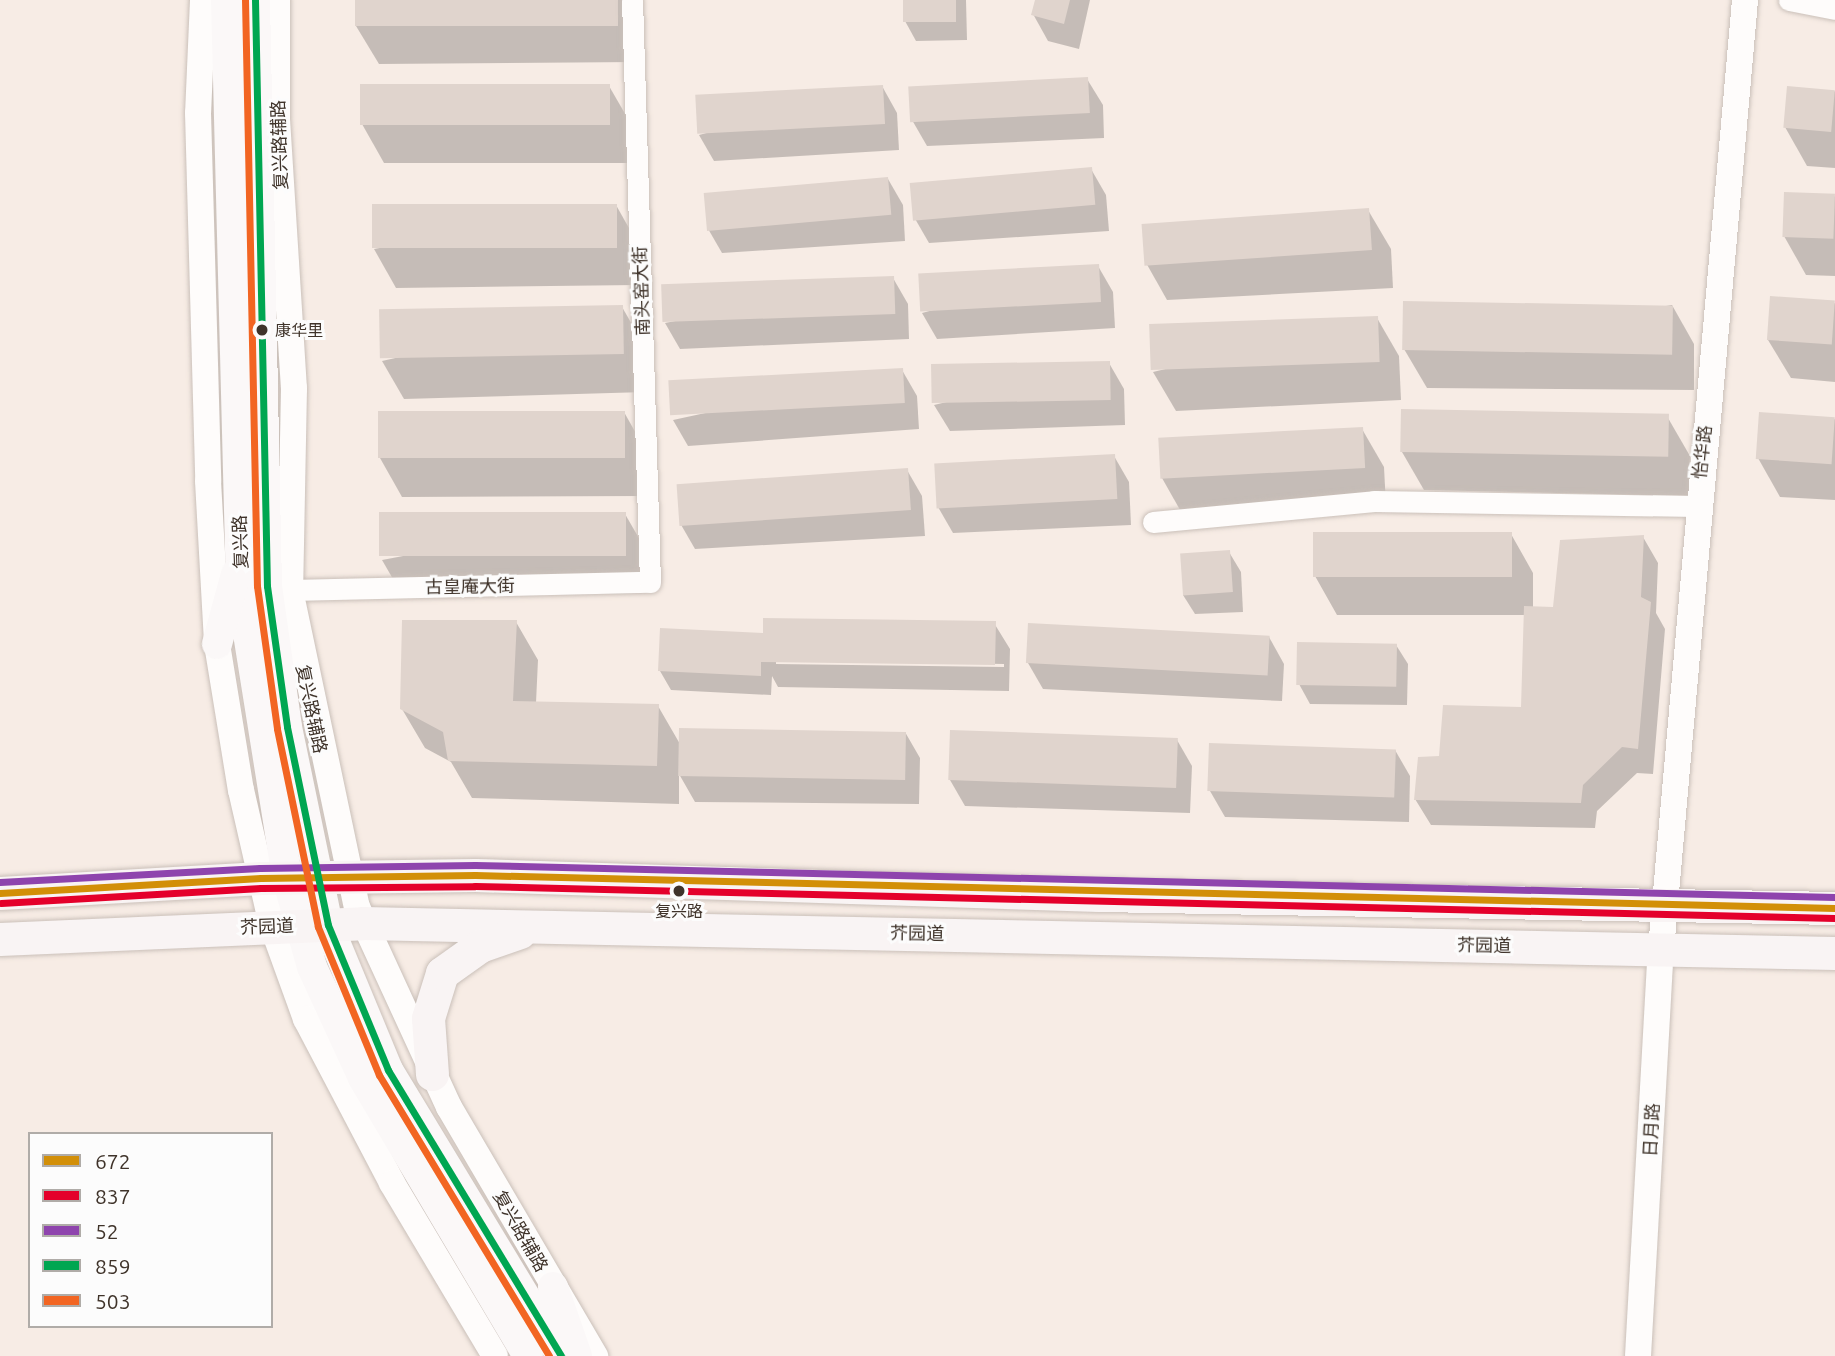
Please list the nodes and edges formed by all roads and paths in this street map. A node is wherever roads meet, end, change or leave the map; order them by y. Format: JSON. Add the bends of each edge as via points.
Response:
{"nodes":[{"id":1,"x":203,"y":0,"type":"edge"},
{"id":2,"x":226,"y":0,"type":"edge"},
{"id":3,"x":255,"y":0,"type":"edge"},
{"id":4,"x":277,"y":0,"type":"edge"},
{"id":5,"x":632,"y":0,"type":"edge"},
{"id":6,"x":1745,"y":0,"type":"edge"},
{"id":7,"x":1789,"y":0,"type":"edge"},
{"id":8,"x":1835,"y":9,"type":"edge"},
{"id":9,"x":1697,"y":506,"type":"junction"},
{"id":10,"x":1153,"y":522,"type":"dead end"},
{"id":11,"x":240,"y":564,"type":"junction"},
{"id":12,"x":650,"y":582,"type":"joint"},
{"id":13,"x":290,"y":590,"type":"junction"},
{"id":14,"x":217,"y":644,"type":"junction"},
{"id":15,"x":304,"y":877,"type":"junction"},
{"id":16,"x":0,"y":893,"type":"edge"},
{"id":17,"x":1665,"y":905,"type":"junction"},
{"id":18,"x":1835,"y":908,"type":"edge"},
{"id":19,"x":363,"y":923,"type":"junction"},
{"id":20,"x":300,"y":925,"type":"junction"},
{"id":21,"x":553,"y":925,"type":"junction"},
{"id":22,"x":0,"y":939,"type":"edge"},
{"id":23,"x":1661,"y":949,"type":"junction"},
{"id":24,"x":1835,"y":953,"type":"edge"},
{"id":25,"x":432,"y":1074,"type":"junction"},
{"id":26,"x":553,"y":1287,"type":"junction"},
{"id":27,"x":495,"y":1356,"type":"edge"},
{"id":28,"x":528,"y":1356,"type":"edge"},
{"id":29,"x":561,"y":1356,"type":"edge"},
{"id":30,"x":577,"y":1356,"type":"edge"},
{"id":31,"x":595,"y":1356,"type":"edge"},
{"id":32,"x":1638,"y":1356,"type":"edge"}],
"edges":[{"from":1,"to":14,"type":"street","name":"复兴路辅路","via":[[198,113]]},
{"from":2,"to":11,"type":"main road","name":"复兴路"},
{"from":3,"to":15,"type":"main road","name":"复兴路","via":[[267,586]]},
{"from":4,"to":13,"type":"street","name":"复兴路辅路","via":[[277,119],[294,388]]},
{"from":5,"to":12,"type":"street","name":"南头窑大街"},
{"from":6,"to":9,"type":"street","name":"怡华路"},
{"from":7,"to":8,"type":"street"},
{"from":9,"to":10,"type":"street","via":[[1374,501]]},
{"from":9,"to":17,"type":"street","name":"怡华路"},
{"from":11,"to":14,"type":"main road"},
{"from":11,"to":15,"type":"main road","name":"复兴路","via":[[265,763]]},
{"from":12,"to":13,"type":"street","name":"古皇庵大街"},
{"from":13,"to":15,"type":"street","name":"复兴路辅路"},
{"from":14,"to":15,"type":"street","name":"复兴路辅路"},
{"from":15,"to":16,"type":"main road"},
{"from":15,"to":17,"type":"main road"},
{"from":15,"to":19,"type":"street","name":"复兴路辅路"},
{"from":15,"to":20,"type":"main road","name":"复兴路"},
{"from":17,"to":18,"type":"main road"},
{"from":17,"to":23,"type":"street","name":"日月路"},
{"from":19,"to":20,"type":"main road","name":"芥园道"},
{"from":19,"to":21,"type":"main road","name":"芥园道"},
{"from":19,"to":25,"type":"street","name":"复兴路辅路"},
{"from":20,"to":22,"type":"main road","name":"芥园道"},
{"from":20,"to":27,"type":"street","via":[[306,1019],[354,1112]]},
{"from":20,"to":28,"type":"main road","name":"复兴路","via":[[326,1004],[398,1147]]},
{"from":20,"to":29,"type":"main road","name":"复兴路","via":[[362,1019],[407,1104]]},
{"from":21,"to":23,"type":"main road","name":"芥园道"},
{"from":21,"to":25,"type":"main road","via":[[480,946],[442,973],[428,1018]]},
{"from":23,"to":24,"type":"main road","name":"芥园道"},
{"from":23,"to":32,"type":"street","name":"日月路"},
{"from":25,"to":26,"type":"street","name":"复兴路辅路"},
{"from":26,"to":30,"type":"main road"},
{"from":26,"to":31,"type":"street","name":"复兴路辅路"}]}
